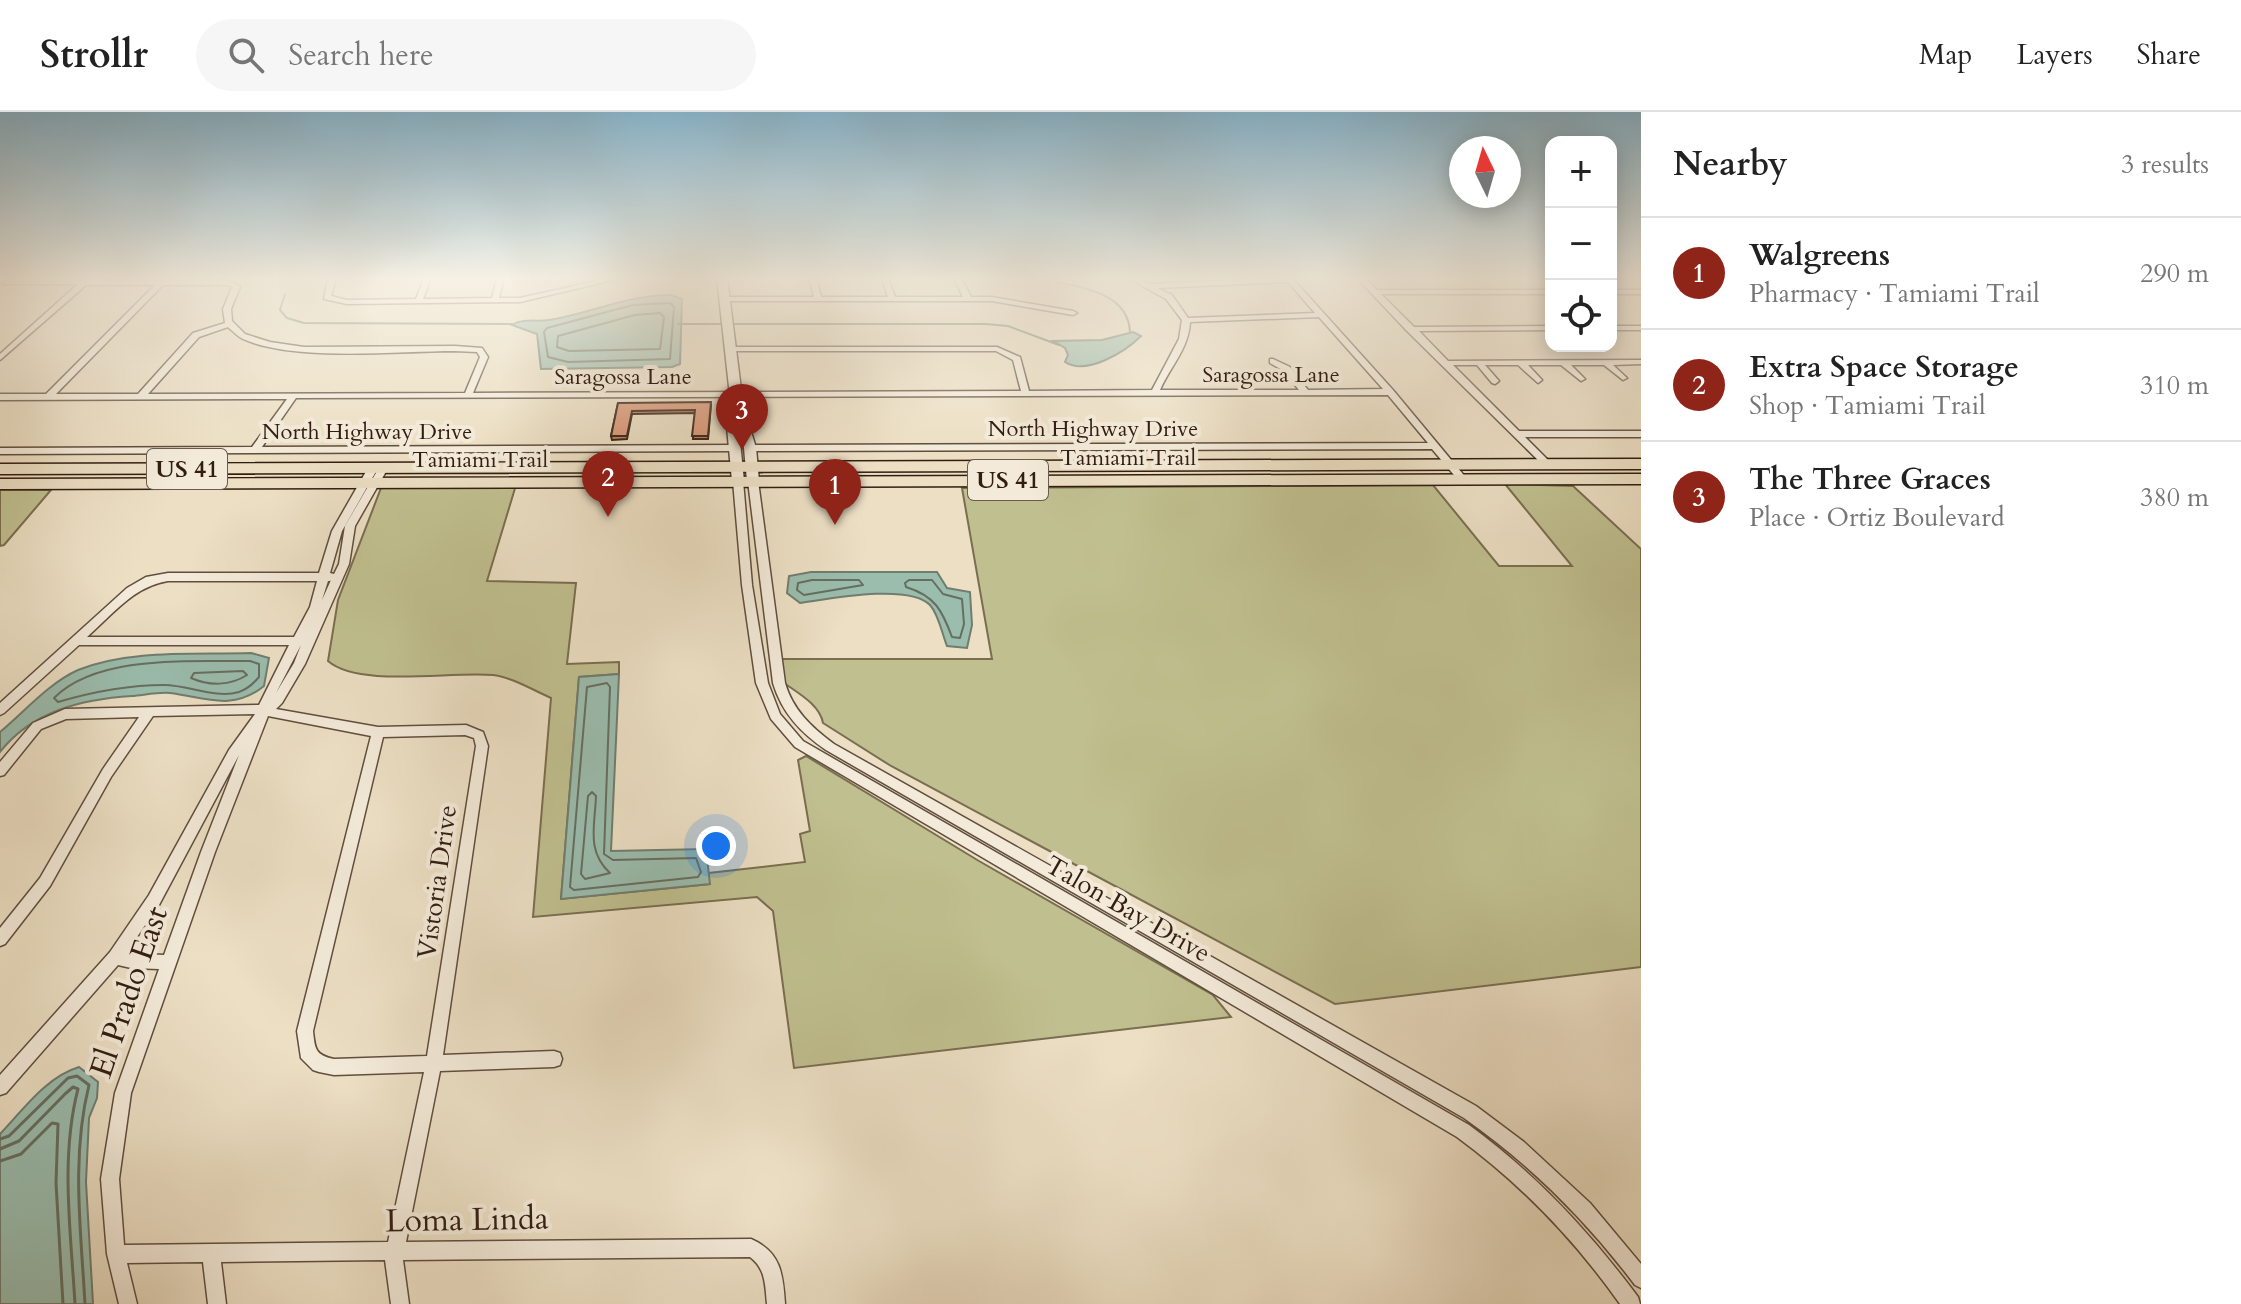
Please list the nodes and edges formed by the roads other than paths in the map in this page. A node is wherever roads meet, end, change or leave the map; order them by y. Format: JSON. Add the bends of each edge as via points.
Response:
{"nodes":[{"id":1,"x":27,"y":334,"type":"edge"},
{"id":2,"x":111,"y":334,"type":"edge"},
{"id":3,"x":200,"y":334,"type":"edge"},
{"id":4,"x":241,"y":334,"type":"edge"},
{"id":5,"x":729,"y":334,"type":"edge"},
{"id":6,"x":1185,"y":334,"type":"edge"},
{"id":7,"x":1338,"y":334,"type":"edge"},
{"id":8,"x":1415,"y":334,"type":"edge"},
{"id":9,"x":731,"y":349,"type":"junction"},
{"id":10,"x":0,"y":358,"type":"edge"},
{"id":11,"x":1273,"y":361,"type":"dead end"},
{"id":12,"x":1606,"y":362,"type":"junction"},
{"id":13,"x":1641,"y":362,"type":"edge"},
{"id":14,"x":1445,"y":363,"type":"junction"},
{"id":15,"x":1479,"y":363,"type":"junction"},
{"id":16,"x":1521,"y":363,"type":"junction"},
{"id":17,"x":1564,"y":363,"type":"junction"},
{"id":18,"x":1623,"y":378,"type":"dead end"},
{"id":19,"x":1581,"y":379,"type":"dead end"},
{"id":20,"x":1538,"y":380,"type":"dead end"},
{"id":21,"x":1495,"y":381,"type":"dead end"},
{"id":22,"x":1390,"y":392,"type":"junction"},
{"id":23,"x":1155,"y":393,"type":"junction"},
{"id":24,"x":1306,"y":393,"type":"junction"},
{"id":25,"x":1026,"y":394,"type":"junction"},
{"id":26,"x":468,"y":395,"type":"junction"},
{"id":27,"x":141,"y":396,"type":"junction"},
{"id":28,"x":293,"y":396,"type":"junction"},
{"id":29,"x":0,"y":397,"type":"edge"},
{"id":30,"x":48,"y":397,"type":"junction"},
{"id":31,"x":737,"y":400,"type":"junction"},
{"id":32,"x":1516,"y":434,"type":"junction"},
{"id":33,"x":1641,"y":434,"type":"edge"},
{"id":34,"x":1435,"y":446,"type":"junction"},
{"id":35,"x":734,"y":448,"type":"junction"},
{"id":36,"x":750,"y":448,"type":"junction"},
{"id":37,"x":255,"y":450,"type":"junction"},
{"id":38,"x":0,"y":451,"type":"edge"},
{"id":39,"x":1450,"y":464,"type":"junction"},
{"id":40,"x":1547,"y":464,"type":"junction"},
{"id":41,"x":1641,"y":464,"type":"edge"},
{"id":42,"x":0,"y":469,"type":"edge"},
{"id":43,"x":745,"y":474,"type":"junction"},
{"id":44,"x":374,"y":475,"type":"junction"},
{"id":45,"x":1462,"y":479,"type":"junction"},
{"id":46,"x":1641,"y":479,"type":"edge"},
{"id":47,"x":0,"y":484,"type":"edge"},
{"id":48,"x":332,"y":577,"type":"junction"},
{"id":49,"x":76,"y":641,"type":"junction"},
{"id":50,"x":305,"y":641,"type":"junction"},
{"id":51,"x":0,"y":710,"type":"edge"},
{"id":52,"x":265,"y":711,"type":"junction"},
{"id":53,"x":149,"y":712,"type":"junction"},
{"id":54,"x":378,"y":732,"type":"junction"},
{"id":55,"x":0,"y":771,"type":"edge"},
{"id":56,"x":0,"y":939,"type":"edge"},
{"id":57,"x":115,"y":957,"type":"junction"},
{"id":58,"x":169,"y":962,"type":"junction"},
{"id":59,"x":554,"y":1059,"type":"dead end"},
{"id":60,"x":433,"y":1066,"type":"junction"},
{"id":61,"x":0,"y":1087,"type":"edge"},
{"id":62,"x":395,"y":1251,"type":"junction"},
{"id":63,"x":211,"y":1252,"type":"junction"},
{"id":64,"x":116,"y":1254,"type":"junction"},
{"id":65,"x":1641,"y":1279,"type":"edge"},
{"id":66,"x":128,"y":1304,"type":"edge"},
{"id":67,"x":217,"y":1304,"type":"edge"},
{"id":68,"x":400,"y":1304,"type":"edge"},
{"id":69,"x":776,"y":1304,"type":"edge"},
{"id":70,"x":1631,"y":1304,"type":"edge"}],
"edges":[{"from":1,"to":10,"type":"street"},
{"from":2,"to":30,"type":"street"},
{"from":3,"to":27,"type":"street"},
{"from":4,"to":26,"type":"street","via":[[284,348],[481,351],[484,357]]},
{"from":5,"to":9,"type":"street"},
{"from":6,"to":23,"type":"street"},
{"from":7,"to":22,"type":"street"},
{"from":8,"to":14,"type":"street"},
{"from":9,"to":25,"type":"street","via":[[991,349],[1017,360]]},
{"from":9,"to":31,"type":"street"},
{"from":11,"to":24,"type":"street","via":[[1287,369]]},
{"from":12,"to":13,"type":"street"},
{"from":12,"to":17,"type":"street"},
{"from":12,"to":18,"type":"street"},
{"from":14,"to":15,"type":"street"},
{"from":14,"to":32,"type":"street"},
{"from":15,"to":16,"type":"street"},
{"from":15,"to":21,"type":"street"},
{"from":16,"to":17,"type":"street"},
{"from":16,"to":20,"type":"street"},
{"from":17,"to":19,"type":"street"},
{"from":22,"to":24,"type":"street","name":"Saragossa Lane"},
{"from":22,"to":34,"type":"street"},
{"from":23,"to":24,"type":"street","name":"Saragossa Lane"},
{"from":23,"to":25,"type":"street","name":"Saragossa Lane"},
{"from":25,"to":31,"type":"street","name":"Saragossa Lane"},
{"from":26,"to":28,"type":"street","name":"Saragossa Lane"},
{"from":26,"to":31,"type":"street","name":"Saragossa Lane"},
{"from":27,"to":28,"type":"street","name":"Saragossa Lane"},
{"from":27,"to":30,"type":"street","name":"Saragossa Lane"},
{"from":28,"to":37,"type":"street"},
{"from":29,"to":30,"type":"street","name":"Saragossa Lane"},
{"from":31,"to":35,"type":"street"},
{"from":31,"to":36,"type":"street"},
{"from":32,"to":33,"type":"street"},
{"from":32,"to":40,"type":"street"},
{"from":34,"to":36,"type":"street","name":"North Highway Drive"},
{"from":34,"to":39,"type":"street"},
{"from":35,"to":37,"type":"street","name":"North Highway Drive"},
{"from":35,"to":43,"type":"street"},
{"from":36,"to":43,"type":"street"},
{"from":37,"to":38,"type":"street","name":"North Highway Drive"},
{"from":39,"to":40,"type":"main road","name":"Tamiami Trail","number":"US 41"},
{"from":39,"to":43,"type":"main road","name":"Tamiami Trail","number":"US 41"},
{"from":39,"to":45,"type":"street"},
{"from":40,"to":41,"type":"main road","name":"Tamiami Trail","number":"US 41"},
{"from":42,"to":44,"type":"main road","number":"US 41"},
{"from":43,"to":44,"type":"main road","name":"Tamiami Trail","number":"US 41"},
{"from":43,"to":45,"type":"main road","name":"Tamiami Trail","number":"US 41"},
{"from":43,"to":65,"type":"street","name":"Talon Bay Drive","via":[[779,683],[789,708],[808,731],[1470,1112],[1557,1181]]},
{"from":43,"to":70,"type":"street","name":"Talon Bay Drive","via":[[747,585],[764,690],[775,716],[799,744],[1463,1131],[1547,1200]]},
{"from":44,"to":47,"type":"main road","number":"US 41"},
{"from":44,"to":48,"type":"street","via":[[341,536],[345,559]]},
{"from":45,"to":46,"type":"main road","name":"Tamiami Trail","number":"US 41"},
{"from":48,"to":49,"type":"street","via":[[155,578],[131,591]]},
{"from":48,"to":50,"type":"street"},
{"from":49,"to":50,"type":"street"},
{"from":49,"to":51,"type":"street"},
{"from":50,"to":52,"type":"street","via":[[286,687]]},
{"from":52,"to":53,"type":"street","name":"Vistoria Drive"},
{"from":52,"to":54,"type":"street","name":"Vistoria Drive"},
{"from":52,"to":57,"type":"street","via":[[226,765],[162,887]]},
{"from":52,"to":58,"type":"street","name":"El Prado East"},
{"from":53,"to":55,"type":"street","name":"Vistoria Drive","via":[[49,718],[30,732]]},
{"from":53,"to":56,"type":"street","via":[[40,890]]},
{"from":54,"to":60,"type":"street","name":"Vistoria Drive","via":[[470,730],[482,741]]},
{"from":54,"to":60,"type":"street","via":[[305,1045],[314,1061],[326,1066]]},
{"from":57,"to":58,"type":"street"},
{"from":57,"to":61,"type":"street"},
{"from":58,"to":64,"type":"street","name":"El Prado East","via":[[138,1042],[117,1119],[110,1179]]},
{"from":59,"to":60,"type":"street"},
{"from":60,"to":62,"type":"street","name":"Vistoria Drive"},
{"from":62,"to":63,"type":"street","name":"Loma Linda"},
{"from":62,"to":68,"type":"street","name":"Vistoria Drive"},
{"from":62,"to":69,"type":"street","name":"Loma Linda","via":[[751,1248],[770,1265]]},
{"from":63,"to":64,"type":"street","name":"Loma Linda"},
{"from":63,"to":67,"type":"street"},
{"from":64,"to":66,"type":"street","name":"El Prado East"}]}
